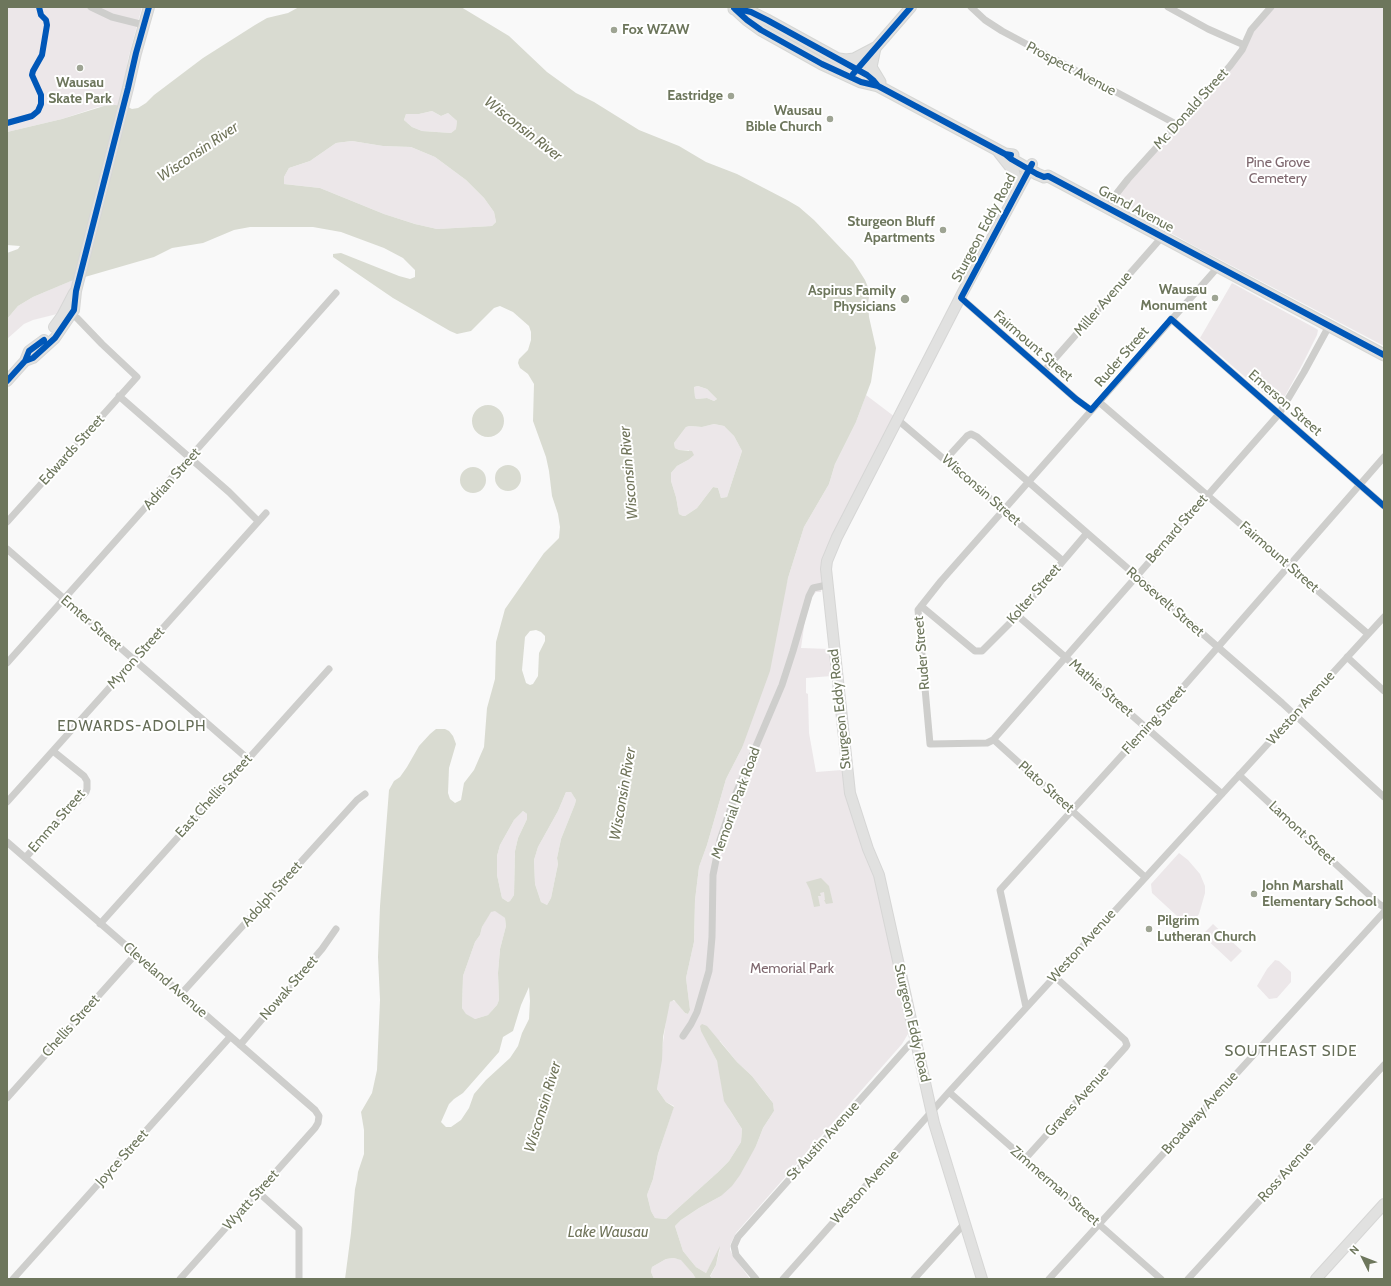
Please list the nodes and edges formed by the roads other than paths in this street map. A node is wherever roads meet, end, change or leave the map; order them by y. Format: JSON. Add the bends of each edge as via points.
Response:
{"nodes":[{"id":1,"x":91,"y":7,"type":"edge"},
{"id":2,"x":149,"y":7,"type":"edge"},
{"id":3,"x":911,"y":7,"type":"edge"},
{"id":4,"x":971,"y":7,"type":"edge"},
{"id":5,"x":1168,"y":7,"type":"edge"},
{"id":6,"x":1271,"y":7,"type":"edge"},
{"id":7,"x":733,"y":8,"type":"edge"},
{"id":8,"x":144,"y":24,"type":"junction"},
{"id":9,"x":1244,"y":45,"type":"junction"},
{"id":10,"x":875,"y":48,"type":"junction"},
{"id":11,"x":838,"y":59,"type":"junction"},
{"id":12,"x":854,"y":74,"type":"junction"},
{"id":13,"x":881,"y":88,"type":"junction"},
{"id":14,"x":1176,"y":124,"type":"junction"},
{"id":15,"x":989,"y":145,"type":"junction"},
{"id":16,"x":1031,"y":167,"type":"junction"},
{"id":17,"x":1017,"y":192,"type":"junction"},
{"id":18,"x":1106,"y":207,"type":"junction"},
{"id":19,"x":1162,"y":237,"type":"junction"},
{"id":20,"x":1218,"y":266,"type":"junction"},
{"id":21,"x":76,"y":291,"type":"junction"},
{"id":22,"x":336,"y":294,"type":"dead end"},
{"id":23,"x":960,"y":298,"type":"junction"},
{"id":24,"x":72,"y":315,"type":"junction"},
{"id":25,"x":1171,"y":319,"type":"junction"},
{"id":26,"x":1329,"y":326,"type":"junction"},
{"id":27,"x":1384,"y":355,"type":"edge"},
{"id":28,"x":25,"y":361,"type":"junction"},
{"id":29,"x":1044,"y":371,"type":"junction"},
{"id":30,"x":7,"y":381,"type":"edge"},
{"id":31,"x":119,"y":396,"type":"junction"},
{"id":32,"x":1099,"y":402,"type":"junction"},
{"id":33,"x":1092,"y":410,"type":"junction"},
{"id":34,"x":1279,"y":414,"type":"junction"},
{"id":35,"x":898,"y":420,"type":"junction"},
{"id":36,"x":191,"y":457,"type":"junction"},
{"id":37,"x":1384,"y":457,"type":"edge"},
{"id":38,"x":946,"y":460,"type":"junction"},
{"id":39,"x":1029,"y":482,"type":"junction"},
{"id":40,"x":1360,"y":484,"type":"junction"},
{"id":41,"x":1207,"y":495,"type":"junction"},
{"id":42,"x":1384,"y":506,"type":"edge"},
{"id":43,"x":1004,"y":510,"type":"junction"},
{"id":44,"x":266,"y":513,"type":"dead end"},
{"id":45,"x":258,"y":521,"type":"junction"},
{"id":46,"x":7,"y":522,"type":"edge"},
{"id":47,"x":1087,"y":533,"type":"junction"},
{"id":48,"x":7,"y":549,"type":"edge"},
{"id":49,"x":1064,"y":561,"type":"junction"},
{"id":50,"x":1288,"y":565,"type":"junction"},
{"id":51,"x":1136,"y":577,"type":"junction"},
{"id":52,"x":827,"y":585,"type":"junction"},
{"id":53,"x":64,"y":599,"type":"junction"},
{"id":54,"x":921,"y":606,"type":"junction"},
{"id":55,"x":1017,"y":615,"type":"junction"},
{"id":56,"x":1384,"y":616,"type":"edge"},
{"id":57,"x":1368,"y":634,"type":"junction"},
{"id":58,"x":1218,"y":647,"type":"junction"},
{"id":59,"x":1065,"y":657,"type":"junction"},
{"id":60,"x":1347,"y":657,"type":"junction"},
{"id":61,"x":134,"y":660,"type":"junction"},
{"id":62,"x":7,"y":663,"type":"edge"},
{"id":63,"x":329,"y":669,"type":"dead end"},
{"id":64,"x":1384,"y":691,"type":"edge"},
{"id":65,"x":1294,"y":714,"type":"junction"},
{"id":66,"x":1147,"y":728,"type":"junction"},
{"id":67,"x":994,"y":740,"type":"junction"},
{"id":68,"x":53,"y":751,"type":"junction"},
{"id":69,"x":248,"y":760,"type":"junction"},
{"id":70,"x":1239,"y":775,"type":"junction"},
{"id":71,"x":365,"y":794,"type":"dead end"},
{"id":72,"x":1222,"y":794,"type":"junction"},
{"id":73,"x":1384,"y":797,"type":"edge"},
{"id":74,"x":7,"y":802,"type":"edge"},
{"id":75,"x":1072,"y":811,"type":"junction"},
{"id":76,"x":7,"y":842,"type":"edge"},
{"id":77,"x":25,"y":858,"type":"junction"},
{"id":78,"x":1145,"y":877,"type":"junction"},
{"id":79,"x":1384,"y":907,"type":"edge"},
{"id":80,"x":1384,"y":912,"type":"edge"},
{"id":81,"x":100,"y":924,"type":"junction"},
{"id":82,"x":336,"y":929,"type":"dead end"},
{"id":83,"x":135,"y":955,"type":"junction"},
{"id":84,"x":1054,"y":976,"type":"junction"},
{"id":85,"x":181,"y":994,"type":"junction"},
{"id":86,"x":1026,"y":1007,"type":"junction"},
{"id":87,"x":682,"y":1036,"type":"dead end"},
{"id":88,"x":230,"y":1037,"type":"junction"},
{"id":89,"x":916,"y":1039,"type":"junction"},
{"id":90,"x":240,"y":1045,"type":"junction"},
{"id":91,"x":1384,"y":1065,"type":"edge"},
{"id":92,"x":949,"y":1092,"type":"junction"},
{"id":93,"x":7,"y":1098,"type":"edge"},
{"id":94,"x":932,"y":1111,"type":"junction"},
{"id":95,"x":319,"y":1120,"type":"joint"},
{"id":96,"x":1025,"y":1159,"type":"junction"},
{"id":97,"x":258,"y":1192,"type":"junction"},
{"id":98,"x":1384,"y":1204,"type":"edge"},
{"id":99,"x":965,"y":1223,"type":"junction"},
{"id":100,"x":1099,"y":1224,"type":"junction"},
{"id":101,"x":13,"y":1279,"type":"edge"},
{"id":102,"x":180,"y":1279,"type":"edge"},
{"id":103,"x":299,"y":1279,"type":"edge"},
{"id":104,"x":756,"y":1279,"type":"edge"},
{"id":105,"x":783,"y":1279,"type":"edge"},
{"id":106,"x":914,"y":1279,"type":"edge"},
{"id":107,"x":982,"y":1279,"type":"edge"},
{"id":108,"x":1049,"y":1279,"type":"edge"},
{"id":109,"x":1161,"y":1279,"type":"edge"},
{"id":110,"x":1188,"y":1279,"type":"edge"},
{"id":111,"x":1316,"y":1279,"type":"edge"}],
"edges":[{"from":1,"to":8,"type":"street","via":[[110,16]]},
{"from":2,"to":8,"type":"street"},
{"from":3,"to":10,"type":"street"},
{"from":4,"to":14,"type":"street","name":"Prospect Avenue","via":[[1002,31]]},
{"from":5,"to":9,"type":"street"},
{"from":6,"to":9,"type":"street","name":"Mc Donald Street","via":[[1251,30]]},
{"from":7,"to":11,"type":"main road","name":"Grand Avenue","via":[[759,16]]},
{"from":7,"to":12,"type":"main road","name":"Grand Avenue","via":[[773,37],[822,64]]},
{"from":8,"to":21,"type":"street"},
{"from":9,"to":14,"type":"street","name":"Mc Donald Street","via":[[1230,66]]},
{"from":10,"to":11,"type":"main road","via":[[854,59]]},
{"from":10,"to":12,"type":"street"},
{"from":10,"to":13,"type":"main road","via":[[871,67]]},
{"from":11,"to":12,"type":"main road","name":"Grand Avenue"},
{"from":12,"to":13,"type":"main road","name":"Grand Avenue","via":[[868,85]]},
{"from":13,"to":15,"type":"main road","name":"Grand Avenue"},
{"from":14,"to":18,"type":"street","name":"Mc Donald Street"},
{"from":15,"to":16,"type":"main road","name":"Grand Avenue","via":[[1011,159]]},
{"from":15,"to":17,"type":"street","via":[[1013,171]]},
{"from":16,"to":17,"type":"street","name":"Sturgeon Eddy Road"},
{"from":16,"to":18,"type":"main road","name":"Grand Avenue","via":[[1042,177],[1048,176]]},
{"from":17,"to":23,"type":"street","name":"Sturgeon Eddy Road"},
{"from":18,"to":19,"type":"main road","name":"Grand Avenue"},
{"from":19,"to":20,"type":"main road","name":"Grand Avenue"},
{"from":19,"to":29,"type":"street","name":"Miller Avenue"},
{"from":20,"to":25,"type":"street","name":"Ruder Street"},
{"from":20,"to":26,"type":"main road","name":"Grand Avenue"},
{"from":21,"to":24,"type":"street"},
{"from":21,"to":28,"type":"street","via":[[56,326],[29,351]]},
{"from":22,"to":36,"type":"street","name":"Adrian Street"},
{"from":23,"to":29,"type":"street","name":"Fairmount Street"},
{"from":23,"to":35,"type":"street","name":"Sturgeon Eddy Road"},
{"from":24,"to":28,"type":"street","via":[[55,338],[33,358]]},
{"from":24,"to":31,"type":"street","name":"Edwards Street","via":[[137,377]]},
{"from":25,"to":32,"type":"street","name":"Ruder Street"},
{"from":25,"to":34,"type":"street","name":"Emerson Street"},
{"from":26,"to":27,"type":"main road","name":"Grand Avenue"},
{"from":26,"to":34,"type":"street","name":"Bernard Street"},
{"from":28,"to":30,"type":"street"},
{"from":29,"to":33,"type":"street","name":"Fairmount Street"},
{"from":31,"to":36,"type":"street"},
{"from":31,"to":46,"type":"street","name":"Edwards Street"},
{"from":32,"to":33,"type":"street","name":"Ruder Street"},
{"from":32,"to":41,"type":"street","name":"Fairmount Street"},
{"from":33,"to":39,"type":"street","name":"Ruder Street"},
{"from":34,"to":40,"type":"street","name":"Emerson Street"},
{"from":34,"to":41,"type":"street","name":"Bernard Street"},
{"from":35,"to":38,"type":"street","name":"Wisconsin Street"},
{"from":35,"to":52,"type":"street","name":"Sturgeon Eddy Road","via":[[831,552],[826,565]]},
{"from":36,"to":45,"type":"street"},
{"from":36,"to":53,"type":"street","name":"Adrian Street"},
{"from":37,"to":40,"type":"street","name":"Fleming Street"},
{"from":38,"to":39,"type":"street","name":"Roosevelt Street","via":[[967,436],[972,434]]},
{"from":38,"to":43,"type":"street","name":"Wisconsin Street"},
{"from":39,"to":43,"type":"street","name":"Ruder Street"},
{"from":39,"to":47,"type":"street","name":"Roosevelt Street"},
{"from":40,"to":42,"type":"street","name":"Emerson Street"},
{"from":40,"to":50,"type":"street","name":"Fleming Street"},
{"from":41,"to":50,"type":"street","name":"Fairmount Street"},
{"from":41,"to":51,"type":"street","name":"Bernard Street"},
{"from":43,"to":49,"type":"street","name":"Wisconsin Street"},
{"from":43,"to":54,"type":"street","name":"Ruder Street"},
{"from":44,"to":45,"type":"street","name":"Myron Street"},
{"from":45,"to":61,"type":"street","name":"Myron Street"},
{"from":47,"to":49,"type":"street","name":"Kolter Street"},
{"from":47,"to":51,"type":"street","name":"Roosevelt Street"},
{"from":48,"to":53,"type":"street","name":"Emter Street"},
{"from":49,"to":55,"type":"street","name":"Kolter Street"},
{"from":50,"to":57,"type":"street","name":"Fairmount Street"},
{"from":50,"to":58,"type":"street","name":"Fleming Street"},
{"from":51,"to":58,"type":"street","name":"Roosevelt Street"},
{"from":51,"to":59,"type":"street","name":"Bernard Street"},
{"from":52,"to":87,"type":"street","name":"Memorial Park Road","via":[[813,588],[808,596],[782,685],[750,758],[720,840],[713,875],[709,971],[697,1012]]},
{"from":52,"to":89,"type":"street","name":"Sturgeon Eddy Road","via":[[849,788],[880,878]]},
{"from":53,"to":61,"type":"street","name":"Emter Street"},
{"from":53,"to":62,"type":"street","name":"Adrian Street"},
{"from":54,"to":55,"type":"street","name":"Kolter Street","via":[[979,652],[985,649]]},
{"from":54,"to":67,"type":"street","name":"Ruder Street","via":[[918,610],[930,744],[987,743]]},
{"from":55,"to":59,"type":"street","name":"Mathie Street"},
{"from":56,"to":57,"type":"street","name":"Weston Avenue"},
{"from":57,"to":60,"type":"street","name":"Weston Avenue"},
{"from":58,"to":65,"type":"street","name":"Roosevelt Street"},
{"from":58,"to":66,"type":"street","name":"Fleming Street"},
{"from":59,"to":66,"type":"street","name":"Mathie Street"},
{"from":59,"to":67,"type":"street","name":"Bernard Street"},
{"from":60,"to":64,"type":"street"},
{"from":60,"to":65,"type":"street","name":"Weston Avenue"},
{"from":61,"to":68,"type":"street","name":"Myron Street"},
{"from":61,"to":69,"type":"street","name":"Emter Street"},
{"from":63,"to":69,"type":"street","name":"East Chellis Street"},
{"from":65,"to":70,"type":"street","name":"Weston Avenue"},
{"from":65,"to":73,"type":"street","name":"Roosevelt Street"},
{"from":66,"to":72,"type":"street","name":"Mathie Street"},
{"from":66,"to":75,"type":"street","name":"Fleming Street"},
{"from":67,"to":75,"type":"street","name":"Plato Street"},
{"from":68,"to":74,"type":"street","name":"Myron Street"},
{"from":68,"to":77,"type":"street","name":"Emma Street","via":[[84,776],[87,789]]},
{"from":69,"to":81,"type":"street","name":"East Chellis Street"},
{"from":70,"to":72,"type":"street","name":"Weston Avenue"},
{"from":70,"to":79,"type":"street","name":"Lamont Street"},
{"from":71,"to":85,"type":"street","name":"Adolph Street"},
{"from":72,"to":78,"type":"street","name":"Weston Avenue"},
{"from":75,"to":78,"type":"street","name":"Plato Street"},
{"from":75,"to":86,"type":"street","name":"Fleming Street","via":[[1000,890]]},
{"from":76,"to":77,"type":"street","name":"Cleveland Avenue"},
{"from":77,"to":81,"type":"street","name":"Cleveland Avenue"},
{"from":78,"to":84,"type":"street","name":"Weston Avenue"},
{"from":80,"to":100,"type":"street","name":"Broadway Avenue"},
{"from":81,"to":83,"type":"street","name":"Cleveland Avenue"},
{"from":82,"to":90,"type":"street","name":"Nowak Street"},
{"from":83,"to":85,"type":"street","name":"Cleveland Avenue"},
{"from":83,"to":93,"type":"street","name":"Chellis Street"},
{"from":84,"to":86,"type":"street","name":"Weston Avenue"},
{"from":84,"to":96,"type":"street","name":"Graves Avenue","via":[[1127,1043]]},
{"from":85,"to":88,"type":"street","name":"Cleveland Avenue"},
{"from":86,"to":92,"type":"street","name":"Weston Avenue"},
{"from":88,"to":90,"type":"street","name":"Cleveland Avenue"},
{"from":88,"to":101,"type":"street","name":"Joyce Street"},
{"from":89,"to":94,"type":"street","name":"Sturgeon Eddy Road"},
{"from":89,"to":104,"type":"street","name":"St Austin Avenue","via":[[736,1242],[736,1255]]},
{"from":90,"to":95,"type":"street","name":"Cleveland Avenue","via":[[315,1110]]},
{"from":91,"to":110,"type":"street","name":"Ross Avenue"},
{"from":92,"to":94,"type":"street","name":"Weston Avenue"},
{"from":92,"to":96,"type":"street","name":"Zimmerman Street"},
{"from":94,"to":99,"type":"street","name":"Sturgeon Eddy Road"},
{"from":94,"to":105,"type":"street","name":"Weston Avenue"},
{"from":95,"to":97,"type":"street","name":"Wyatt Street","via":[[315,1128]]},
{"from":96,"to":100,"type":"street","name":"Zimmerman Street"},
{"from":97,"to":102,"type":"street","name":"Wyatt Street"},
{"from":97,"to":103,"type":"street","via":[[299,1229]]},
{"from":98,"to":111,"type":"street"},
{"from":99,"to":106,"type":"street"},
{"from":99,"to":107,"type":"street","name":"Sturgeon Eddy Road"},
{"from":100,"to":108,"type":"street","name":"Broadway Avenue"},
{"from":100,"to":109,"type":"street","name":"Zimmerman Street"}]}
